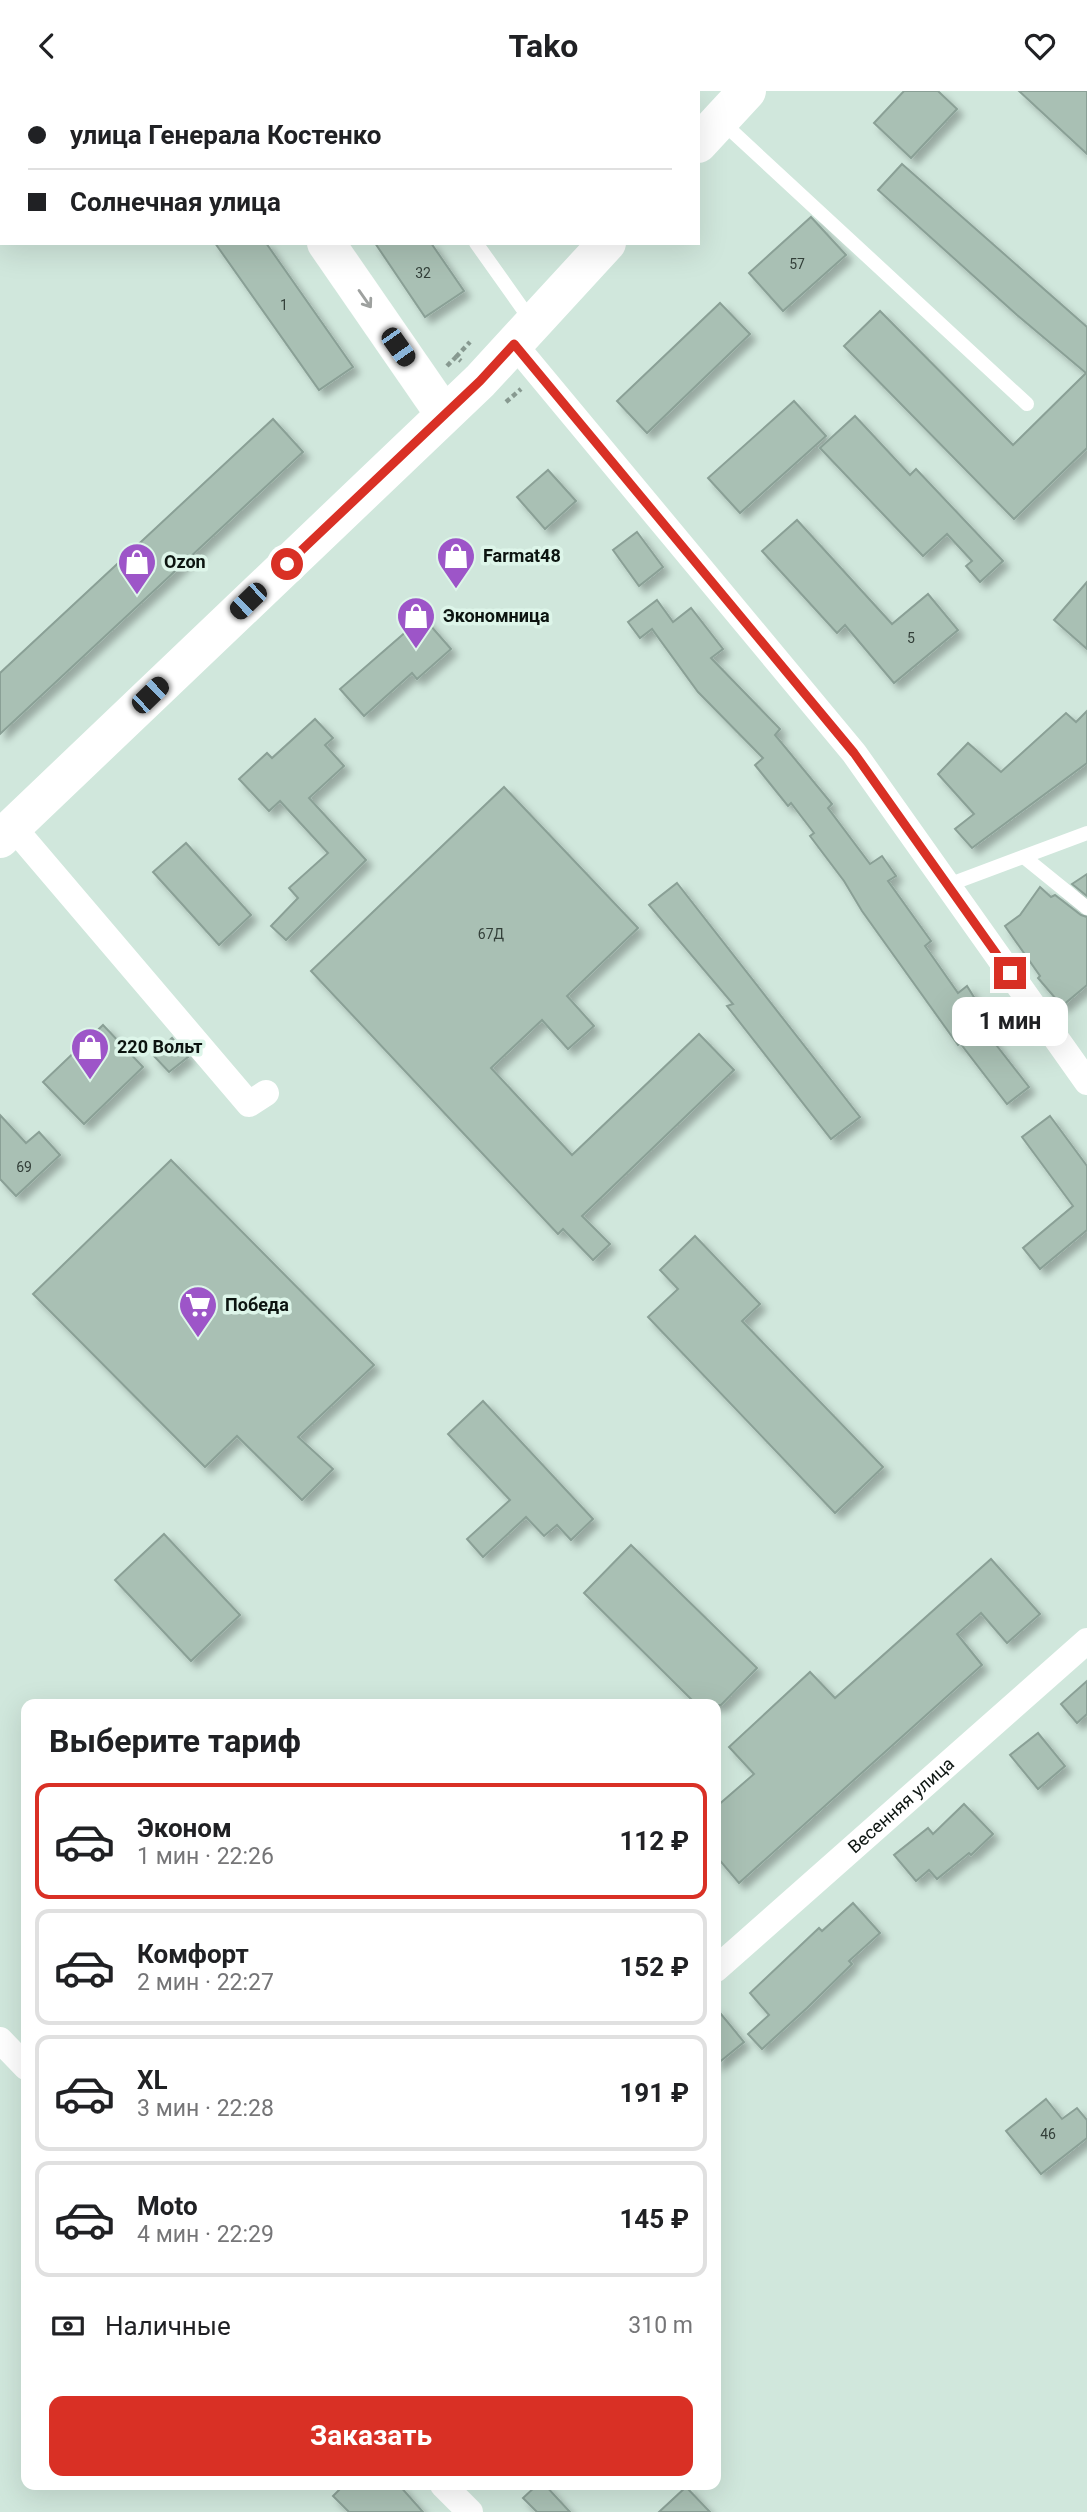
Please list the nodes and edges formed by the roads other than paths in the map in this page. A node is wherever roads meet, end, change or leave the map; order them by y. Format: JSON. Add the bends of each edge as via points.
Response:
{"nodes":[{"id":1,"x":747,"y":91,"type":"edge"},
{"id":2,"x":709,"y":132,"type":"edge"},
{"id":3,"x":327,"y":245,"type":"edge"},
{"id":4,"x":477,"y":245,"type":"edge"},
{"id":5,"x":605,"y":245,"type":"edge"},
{"id":6,"x":523,"y":334,"type":"junction"},
{"id":7,"x":1027,"y":404,"type":"dead end"},
{"id":8,"x":444,"y":414,"type":"junction"},
{"id":9,"x":7,"y":833,"type":"edge"},
{"id":10,"x":1087,"y":834,"type":"edge"},
{"id":11,"x":1024,"y":857,"type":"junction"},
{"id":12,"x":947,"y":885,"type":"junction"},
{"id":13,"x":1087,"y":908,"type":"edge"},
{"id":14,"x":1087,"y":1082,"type":"edge"},
{"id":15,"x":267,"y":1093,"type":"dead end"},
{"id":16,"x":1087,"y":1641,"type":"edge"},
{"id":17,"x":721,"y":1965,"type":"edge"},
{"id":18,"x":0,"y":2040,"type":"edge"},
{"id":19,"x":21,"y":2062,"type":"edge"},
{"id":20,"x":448,"y":2490,"type":"edge"},
{"id":21,"x":470,"y":2512,"type":"edge"}],
"edges":[{"from":1,"to":2,"type":"main road"},
{"from":2,"to":7,"type":"lane"},
{"from":3,"to":8,"type":"main road","one_way":true},
{"from":4,"to":6,"type":"lane"},
{"from":5,"to":6,"type":"main road"},
{"from":6,"to":8,"type":"main road"},
{"from":6,"to":12,"type":"street","via":[[854,753]]},
{"from":8,"to":9,"type":"main road"},
{"from":9,"to":15,"type":"street","via":[[249,1104]]},
{"from":10,"to":11,"type":"lane"},
{"from":11,"to":12,"type":"lane"},
{"from":11,"to":13,"type":"lane"},
{"from":12,"to":14,"type":"street"},
{"from":16,"to":17,"type":"street","name":"Весенняя улица"},
{"from":18,"to":19,"type":"street"},
{"from":20,"to":21,"type":"street"}]}
